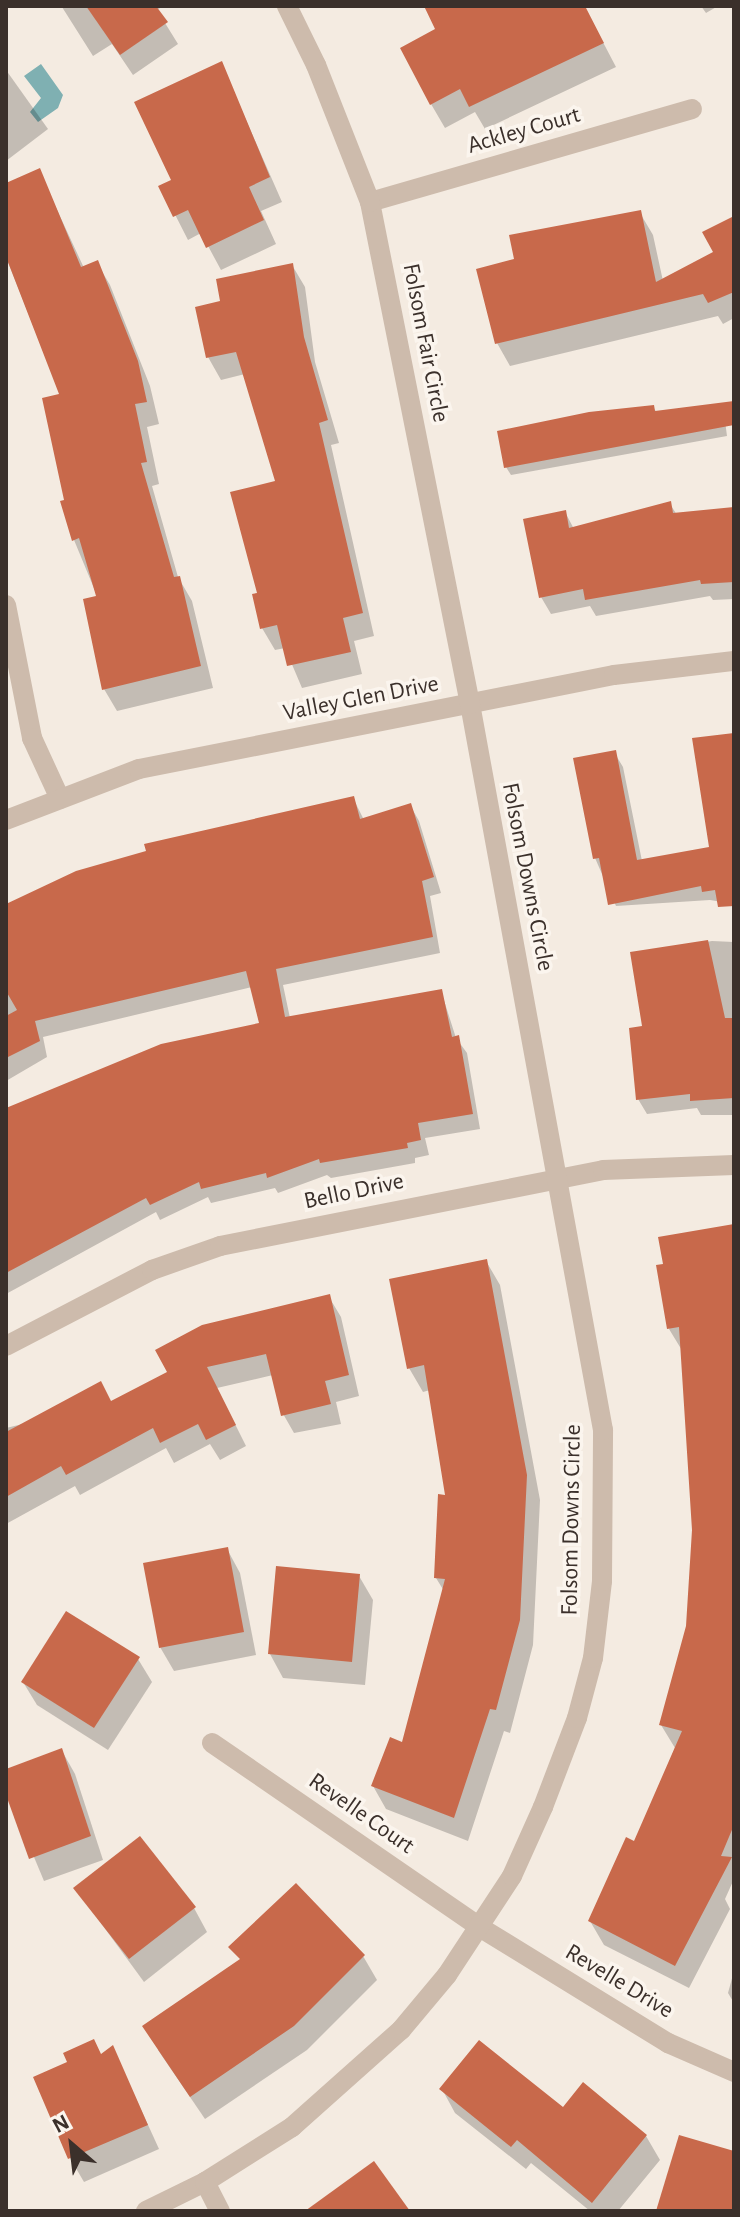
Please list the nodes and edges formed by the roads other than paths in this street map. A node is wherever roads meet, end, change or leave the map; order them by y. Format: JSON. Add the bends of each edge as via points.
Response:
{"nodes":[{"id":1,"x":287,"y":6,"type":"edge"},
{"id":2,"x":692,"y":109,"type":"dead end"},
{"id":3,"x":370,"y":202,"type":"junction"},
{"id":4,"x":6,"y":605,"type":"edge"},
{"id":5,"x":734,"y":661,"type":"edge"},
{"id":6,"x":470,"y":704,"type":"junction"},
{"id":7,"x":60,"y":799,"type":"junction"},
{"id":8,"x":6,"y":820,"type":"edge"},
{"id":9,"x":734,"y":1165,"type":"edge"},
{"id":10,"x":559,"y":1178,"type":"junction"},
{"id":11,"x":6,"y":1346,"type":"edge"},
{"id":12,"x":212,"y":1743,"type":"dead end"},
{"id":13,"x":481,"y":1928,"type":"junction"},
{"id":14,"x":734,"y":2072,"type":"edge"},
{"id":15,"x":205,"y":2182,"type":"junction"},
{"id":16,"x":146,"y":2211,"type":"edge"},
{"id":17,"x":220,"y":2211,"type":"edge"}],
"edges":[{"from":1,"to":3,"type":"street","name":"Folsom Fair Circle","via":[[322,78]]},
{"from":2,"to":3,"type":"street","name":"Ackley Court"},
{"from":3,"to":6,"type":"street","name":"Folsom Fair Circle"},
{"from":4,"to":7,"type":"street","via":[[32,738]]},
{"from":5,"to":6,"type":"street","name":"Valley Glen Drive","via":[[662,667]]},
{"from":6,"to":7,"type":"street","name":"Valley Glen Drive","via":[[139,769]]},
{"from":6,"to":10,"type":"street","name":"Folsom Downs Circle"},
{"from":7,"to":8,"type":"street","name":"Valley Glen Drive"},
{"from":9,"to":10,"type":"street","name":"Bello Drive","via":[[603,1170]]},
{"from":10,"to":11,"type":"street","name":"Bello Drive","via":[[220,1246],[152,1270]]},
{"from":10,"to":13,"type":"street","name":"Folsom Downs Circle","via":[[603,1430],[602,1581],[593,1658],[577,1718],[512,1876]]},
{"from":12,"to":13,"type":"street","name":"Revelle Court"},
{"from":13,"to":14,"type":"street","name":"Revelle Drive","via":[[668,2043]]},
{"from":13,"to":15,"type":"street","name":"Folsom Downs Circle","via":[[401,2030],[323,2103]]},
{"from":15,"to":16,"type":"street","name":"Folsom Downs Circle"},
{"from":15,"to":17,"type":"street"}]}
